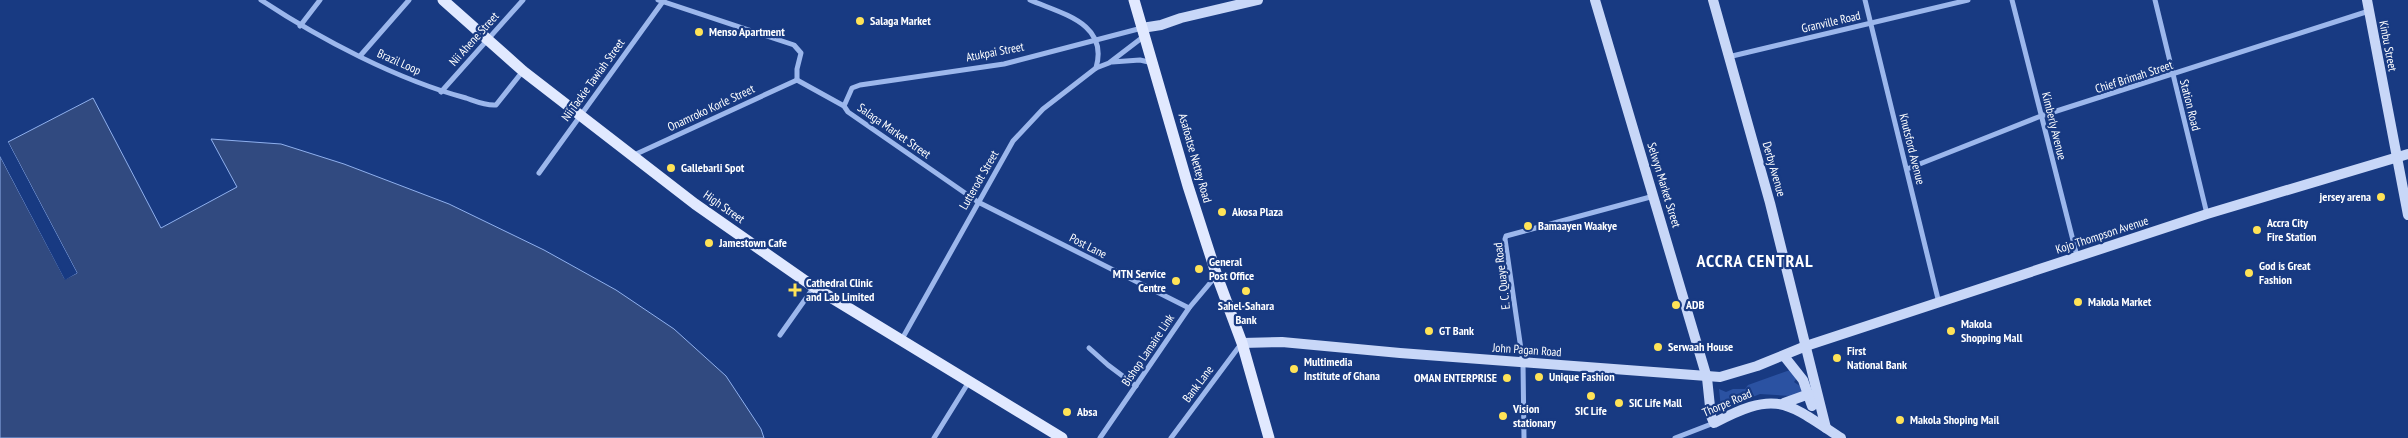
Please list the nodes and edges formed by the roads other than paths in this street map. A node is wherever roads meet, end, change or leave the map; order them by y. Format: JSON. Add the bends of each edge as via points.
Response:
{"nodes":[{"id":1,"x":262,"y":0,"type":"edge"},
{"id":2,"x":320,"y":0,"type":"edge"},
{"id":3,"x":409,"y":0,"type":"edge"},
{"id":4,"x":444,"y":0,"type":"edge"},
{"id":5,"x":522,"y":0,"type":"edge"},
{"id":6,"x":1030,"y":0,"type":"edge"},
{"id":7,"x":1134,"y":0,"type":"edge"},
{"id":8,"x":1258,"y":0,"type":"edge"},
{"id":9,"x":1595,"y":0,"type":"edge"},
{"id":10,"x":1713,"y":0,"type":"edge"},
{"id":11,"x":1865,"y":0,"type":"edge"},
{"id":12,"x":1968,"y":0,"type":"edge"},
{"id":13,"x":2012,"y":0,"type":"edge"},
{"id":14,"x":2155,"y":0,"type":"edge"},
{"id":15,"x":2366,"y":0,"type":"edge"},
{"id":16,"x":661,"y":1,"type":"edge"},
{"id":17,"x":2369,"y":11,"type":"junction"},
{"id":18,"x":1870,"y":24,"type":"junction"},
{"id":19,"x":300,"y":26,"type":"junction"},
{"id":20,"x":1144,"y":32,"type":"junction"},
{"id":21,"x":486,"y":40,"type":"junction"},
{"id":22,"x":1096,"y":40,"type":"junction"},
{"id":23,"x":360,"y":56,"type":"junction"},
{"id":24,"x":1728,"y":56,"type":"junction"},
{"id":25,"x":1109,"y":63,"type":"junction"},
{"id":26,"x":1153,"y":64,"type":"junction"},
{"id":27,"x":1096,"y":68,"type":"junction"},
{"id":28,"x":523,"y":71,"type":"junction"},
{"id":29,"x":2172,"y":75,"type":"junction"},
{"id":30,"x":798,"y":80,"type":"junction"},
{"id":31,"x":441,"y":92,"type":"junction"},
{"id":32,"x":844,"y":106,"type":"junction"},
{"id":33,"x":578,"y":116,"type":"junction"},
{"id":34,"x":2042,"y":116,"type":"junction"},
{"id":35,"x":2408,"y":154,"type":"edge"},
{"id":36,"x":633,"y":156,"type":"junction"},
{"id":37,"x":2397,"y":158,"type":"junction"},
{"id":38,"x":1907,"y":168,"type":"junction"},
{"id":39,"x":539,"y":172,"type":"dead end"},
{"id":40,"x":1655,"y":196,"type":"junction"},
{"id":41,"x":978,"y":202,"type":"junction"},
{"id":42,"x":2207,"y":214,"type":"junction"},
{"id":43,"x":2408,"y":215,"type":"edge"},
{"id":44,"x":2078,"y":257,"type":"junction"},
{"id":45,"x":1217,"y":276,"type":"junction"},
{"id":46,"x":814,"y":287,"type":"junction"},
{"id":47,"x":1940,"y":303,"type":"junction"},
{"id":48,"x":1189,"y":308,"type":"junction"},
{"id":49,"x":780,"y":335,"type":"dead end"},
{"id":50,"x":902,"y":339,"type":"junction"},
{"id":51,"x":1242,"y":343,"type":"junction"},
{"id":52,"x":1806,"y":346,"type":"junction"},
{"id":53,"x":1089,"y":348,"type":"dead end"},
{"id":54,"x":1784,"y":356,"type":"junction"},
{"id":55,"x":1523,"y":363,"type":"junction"},
{"id":56,"x":1707,"y":378,"type":"junction"},
{"id":57,"x":970,"y":380,"type":"junction"},
{"id":58,"x":1136,"y":386,"type":"junction"},
{"id":59,"x":1809,"y":394,"type":"junction"},
{"id":60,"x":1784,"y":403,"type":"junction"},
{"id":61,"x":1714,"y":422,"type":"junction"},
{"id":62,"x":1816,"y":422,"type":"junction"},
{"id":63,"x":1826,"y":428,"type":"junction"},
{"id":64,"x":934,"y":438,"type":"edge"},
{"id":65,"x":1062,"y":438,"type":"edge"},
{"id":66,"x":1100,"y":438,"type":"edge"},
{"id":67,"x":1171,"y":438,"type":"edge"},
{"id":68,"x":1268,"y":438,"type":"edge"},
{"id":69,"x":1524,"y":438,"type":"edge"},
{"id":70,"x":1675,"y":438,"type":"edge"},
{"id":71,"x":1841,"y":438,"type":"edge"}],
"edges":[{"from":1,"to":19,"type":"street","name":"Brazil Loop"},
{"from":2,"to":19,"type":"street"},
{"from":3,"to":23,"type":"street"},
{"from":4,"to":21,"type":"main road","name":"High Street"},
{"from":5,"to":21,"type":"street","name":"Nii Ahene Street"},
{"from":6,"to":22,"type":"street","via":[[1082,22]]},
{"from":7,"to":20,"type":"main road","name":"Asafoatse Nettey Road"},
{"from":8,"to":20,"type":"main road","via":[[1181,18]]},
{"from":9,"to":40,"type":"main road","name":"Selwyn Market Street"},
{"from":10,"to":24,"type":"main road","name":"Derby Avenue"},
{"from":11,"to":18,"type":"street","name":"Knutsford Avenue"},
{"from":12,"to":18,"type":"street","name":"Granville Road"},
{"from":13,"to":34,"type":"street","name":"Kimberly Avenue"},
{"from":14,"to":29,"type":"street","name":"Station Road"},
{"from":15,"to":17,"type":"main road","name":"Kinbu Street"},
{"from":16,"to":30,"type":"street","via":[[798,48],[801,53]]},
{"from":16,"to":33,"type":"street","name":"Nii Tackie Tawiah Street"},
{"from":17,"to":29,"type":"street","name":"Chief Brimah Street"},
{"from":17,"to":37,"type":"main road","name":"Kinbu Street"},
{"from":18,"to":24,"type":"street","name":"Granville Road"},
{"from":18,"to":38,"type":"street","name":"Knutsford Avenue"},
{"from":19,"to":23,"type":"street","name":"Brazil Loop"},
{"from":20,"to":22,"type":"street","name":"Atukpai Street"},
{"from":20,"to":25,"type":"street"},
{"from":20,"to":26,"type":"main road","name":"Asafoatse Nettey Road"},
{"from":21,"to":28,"type":"main road","name":"High Street"},
{"from":21,"to":31,"type":"street","name":"Nii Ahene Street"},
{"from":22,"to":27,"type":"street","via":[[1100,54]]},
{"from":22,"to":32,"type":"street","name":"Atukpai Street","via":[[1004,64],[860,85],[852,88]]},
{"from":23,"to":31,"type":"street","name":"Brazil Loop"},
{"from":24,"to":52,"type":"main road","name":"Derby Avenue","via":[[1770,202]]},
{"from":25,"to":26,"type":"street","via":[[1140,60]]},
{"from":25,"to":27,"type":"street","name":"Lutterodt Street"},
{"from":26,"to":45,"type":"main road","name":"Asafoatse Nettey Road"},
{"from":27,"to":41,"type":"street","name":"Lutterodt Street","via":[[1043,109],[1013,141]]},
{"from":28,"to":31,"type":"street","name":"Brazil Loop","via":[[496,105]]},
{"from":28,"to":33,"type":"main road","name":"High Street"},
{"from":29,"to":34,"type":"street","name":"Chief Brimah Street"},
{"from":29,"to":42,"type":"street","name":"Station Road"},
{"from":30,"to":32,"type":"street","name":"Salaga Market Street"},
{"from":30,"to":36,"type":"street","name":"Onamroko Korle Street"},
{"from":32,"to":41,"type":"street","name":"Salaga Market Street","via":[[848,112]]},
{"from":33,"to":36,"type":"main road","name":"High Street"},
{"from":33,"to":39,"type":"street","name":"Nii Tackie Tawiah Street"},
{"from":34,"to":38,"type":"street","name":"Chief Brimah Street"},
{"from":34,"to":44,"type":"street","name":"Kimberly Avenue"},
{"from":35,"to":37,"type":"main road","name":"Kojo Thompson Avenue"},
{"from":36,"to":46,"type":"main road","name":"High Street","via":[[695,204]]},
{"from":37,"to":42,"type":"main road","name":"Kojo Thompson Avenue"},
{"from":37,"to":43,"type":"main road","name":"Kinbu Street"},
{"from":38,"to":47,"type":"street","name":"Knutsford Avenue"},
{"from":40,"to":55,"type":"street","name":"E. C. Quaye Road","via":[[1506,236]]},
{"from":40,"to":56,"type":"main road","name":"Selwyn Market Street"},
{"from":41,"to":48,"type":"street","name":"Post Lane"},
{"from":41,"to":50,"type":"street","name":"Lutterodt Street"},
{"from":42,"to":44,"type":"main road","name":"Kojo Thompson Avenue"},
{"from":44,"to":47,"type":"main road","name":"Kojo Thompson Avenue"},
{"from":45,"to":48,"type":"street","name":"Bishop Lamaire Link"},
{"from":45,"to":51,"type":"main road","name":"Asafoatse Nettey Road"},
{"from":46,"to":49,"type":"street"},
{"from":46,"to":50,"type":"main road","name":"High Street"},
{"from":47,"to":52,"type":"main road","name":"Kojo Thompson Avenue"},
{"from":48,"to":58,"type":"street","name":"Bishop Lamaire Link"},
{"from":50,"to":57,"type":"main road","name":"High Street"},
{"from":51,"to":55,"type":"main road","name":"John Pagan Road","via":[[1282,342]]},
{"from":51,"to":67,"type":"street","name":"Bank Lane"},
{"from":51,"to":68,"type":"main road","name":"Asafoatse Nettey Road"},
{"from":52,"to":54,"type":"main road","name":"John Pagan Road"},
{"from":52,"to":63,"type":"main road","name":"Derby Avenue"},
{"from":53,"to":58,"type":"street"},
{"from":54,"to":56,"type":"main road","name":"John Pagan Road","via":[[1734,374]]},
{"from":54,"to":59,"type":"main road"},
{"from":55,"to":56,"type":"main road","name":"John Pagan Road","via":[[1618,368]]},
{"from":55,"to":69,"type":"street","name":"E. C. Quaye Road"},
{"from":56,"to":61,"type":"main road","name":"Selwyn Market Street"},
{"from":57,"to":64,"type":"street"},
{"from":57,"to":65,"type":"main road","name":"High Street"},
{"from":58,"to":66,"type":"street","name":"Bishop Lamaire Link"},
{"from":59,"to":60,"type":"main road"},
{"from":59,"to":62,"type":"main road"},
{"from":60,"to":61,"type":"main road","name":"Thorpe Road","via":[[1754,404]]},
{"from":60,"to":62,"type":"main road"},
{"from":61,"to":70,"type":"street","name":"Thorpe Road"},
{"from":62,"to":63,"type":"main road"},
{"from":63,"to":71,"type":"main road"}]}
